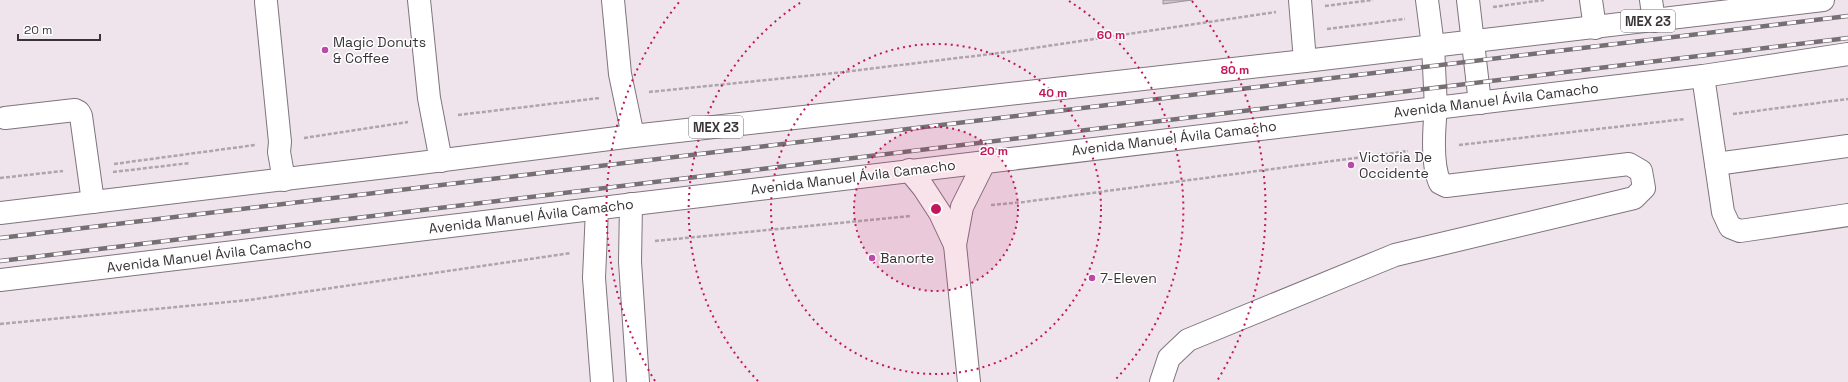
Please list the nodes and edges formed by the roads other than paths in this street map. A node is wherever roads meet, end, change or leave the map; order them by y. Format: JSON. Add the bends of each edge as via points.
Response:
{"nodes":[{"id":1,"x":419,"y":0,"type":"edge"},
{"id":2,"x":613,"y":0,"type":"edge"},
{"id":3,"x":1427,"y":0,"type":"edge"},
{"id":4,"x":1468,"y":0,"type":"edge"},
{"id":5,"x":1591,"y":0,"type":"edge"},
{"id":6,"x":1823,"y":0,"type":"edge"},
{"id":7,"x":266,"y":2,"type":"dead end"},
{"id":8,"x":1300,"y":4,"type":"edge"},
{"id":9,"x":1652,"y":10,"type":"edge"},
{"id":10,"x":1595,"y":28,"type":"junction"},
{"id":11,"x":1473,"y":42,"type":"junction"},
{"id":12,"x":1433,"y":46,"type":"junction"},
{"id":13,"x":1848,"y":54,"type":"edge"},
{"id":14,"x":1305,"y":61,"type":"junction"},
{"id":15,"x":1848,"y":63,"type":"edge"},
{"id":16,"x":1778,"y":66,"type":"junction"},
{"id":17,"x":1703,"y":76,"type":"junction"},
{"id":18,"x":1480,"y":103,"type":"junction"},
{"id":19,"x":1436,"y":108,"type":"junction"},
{"id":20,"x":6,"y":118,"type":"dead end"},
{"id":21,"x":633,"y":136,"type":"junction"},
{"id":22,"x":1848,"y":146,"type":"edge"},
{"id":23,"x":441,"y":161,"type":"junction"},
{"id":24,"x":985,"y":161,"type":"junction"},
{"id":25,"x":1716,"y":164,"type":"junction"},
{"id":26,"x":909,"y":170,"type":"junction"},
{"id":27,"x":284,"y":180,"type":"junction"},
{"id":28,"x":92,"y":202,"type":"junction"},
{"id":29,"x":631,"y":204,"type":"junction"},
{"id":30,"x":597,"y":209,"type":"junction"},
{"id":31,"x":0,"y":213,"type":"edge"},
{"id":32,"x":1848,"y":215,"type":"edge"},
{"id":33,"x":955,"y":245,"type":"junction"},
{"id":34,"x":0,"y":280,"type":"edge"},
{"id":35,"x":602,"y":382,"type":"edge"},
{"id":36,"x":638,"y":382,"type":"edge"},
{"id":37,"x":968,"y":382,"type":"edge"},
{"id":38,"x":1161,"y":382,"type":"edge"}],
"edges":[{"from":1,"to":23,"type":"main road","via":[[433,119]]},
{"from":2,"to":21,"type":"main road","via":[[620,74]]},
{"from":3,"to":12,"type":"main road"},
{"from":4,"to":11,"type":"main road"},
{"from":5,"to":10,"type":"main road"},
{"from":6,"to":9,"type":"main road","number":"MEX 23"},
{"from":7,"to":27,"type":"main road","via":[[279,152]]},
{"from":8,"to":14,"type":"main road"},
{"from":9,"to":10,"type":"main road","number":"MEX 23"},
{"from":10,"to":11,"type":"main road","number":"MEX 23"},
{"from":11,"to":12,"type":"main road","number":"MEX 23"},
{"from":11,"to":18,"type":"main road"},
{"from":12,"to":14,"type":"main road","number":"MEX 23"},
{"from":12,"to":19,"type":"main road"},
{"from":13,"to":16,"type":"main road","name":"Avenida Manuel Ávila Camacho"},
{"from":14,"to":21,"type":"main road","number":"MEX 23"},
{"from":15,"to":16,"type":"main road"},
{"from":16,"to":17,"type":"main road","name":"Avenida Manuel Ávila Camacho"},
{"from":17,"to":18,"type":"main road","name":"Avenida Manuel Ávila Camacho"},
{"from":17,"to":25,"type":"main road"},
{"from":18,"to":19,"type":"main road","name":"Avenida Manuel Ávila Camacho"},
{"from":19,"to":24,"type":"main road","name":"Avenida Manuel Ávila Camacho"},
{"from":19,"to":38,"type":"main road","via":[[1435,166],[1440,183],[1446,186],[1629,164],[1641,171],[1644,188],[1634,198],[1394,255],[1188,340],[1169,358]]},
{"from":20,"to":28,"type":"main road","via":[[75,110],[79,112]]},
{"from":21,"to":23,"type":"main road","number":"MEX 23"},
{"from":22,"to":25,"type":"main road"},
{"from":23,"to":27,"type":"main road","number":"MEX 23"},
{"from":24,"to":26,"type":"main road","name":"Avenida Manuel Ávila Camacho"},
{"from":24,"to":33,"type":"main road","via":[[962,207]]},
{"from":25,"to":32,"type":"main road","via":[[1723,212],[1730,227],[1740,231]]},
{"from":26,"to":29,"type":"main road","name":"Avenida Manuel Ávila Camacho"},
{"from":26,"to":33,"type":"main road","via":[[940,213]]},
{"from":27,"to":28,"type":"main road","number":"MEX 23"},
{"from":28,"to":31,"type":"main road","number":"MEX 23"},
{"from":29,"to":30,"type":"main road","name":"Avenida Manuel Ávila Camacho"},
{"from":29,"to":36,"type":"main road","via":[[630,262]]},
{"from":30,"to":34,"type":"main road","name":"Avenida Manuel Ávila Camacho"},
{"from":30,"to":35,"type":"main road","via":[[594,278]]},
{"from":33,"to":37,"type":"main road"}]}
